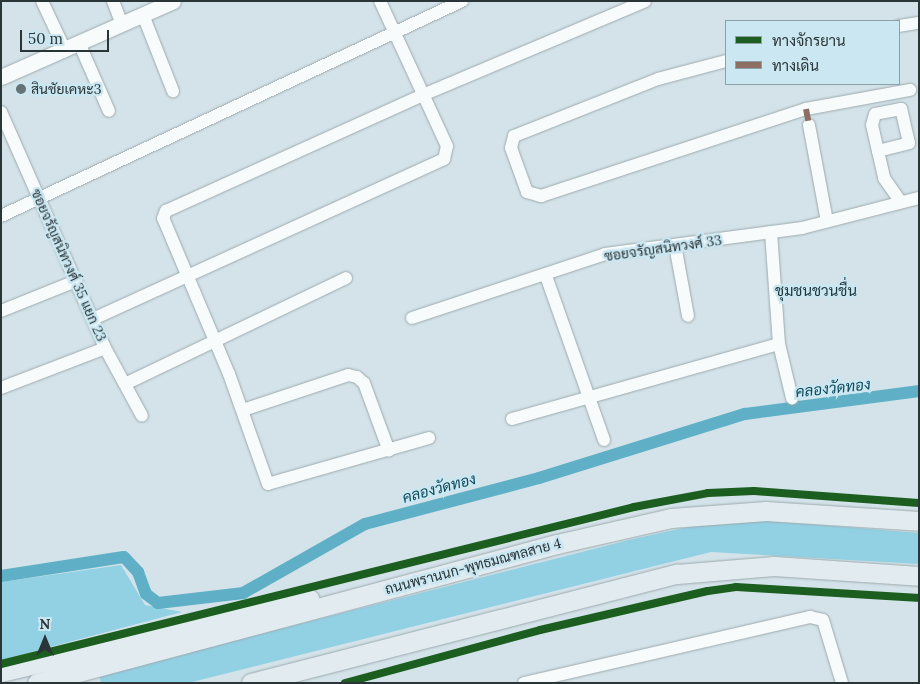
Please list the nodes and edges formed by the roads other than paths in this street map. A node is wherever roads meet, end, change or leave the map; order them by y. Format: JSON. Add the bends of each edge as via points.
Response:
{"nodes":[{"id":1,"x":42,"y":1,"type":"edge"},
{"id":2,"x":113,"y":1,"type":"edge"},
{"id":3,"x":173,"y":1,"type":"edge"},
{"id":4,"x":380,"y":1,"type":"edge"},
{"id":5,"x":462,"y":1,"type":"edge"},
{"id":6,"x":645,"y":1,"type":"edge"},
{"id":7,"x":620,"y":5,"type":"edge"},
{"id":8,"x":142,"y":15,"type":"junction"},
{"id":9,"x":919,"y":23,"type":"edge"},
{"id":10,"x":122,"y":24,"type":"junction"},
{"id":11,"x":900,"y":26,"type":"edge"},
{"id":12,"x":393,"y":31,"type":"junction"},
{"id":13,"x":79,"y":43,"type":"junction"},
{"id":14,"x":65,"y":50,"type":"junction"},
{"id":15,"x":725,"y":61,"type":"edge"},
{"id":16,"x":1,"y":77,"type":"edge"},
{"id":17,"x":910,"y":90,"type":"dead end"},
{"id":18,"x":173,"y":91,"type":"dead end"},
{"id":19,"x":423,"y":94,"type":"junction"},
{"id":20,"x":109,"y":111,"type":"dead end"},
{"id":21,"x":1,"y":112,"type":"edge"},
{"id":22,"x":809,"y":125,"type":"dead end"},
{"id":23,"x":878,"y":151,"type":"dead end"},
{"id":24,"x":919,"y":198,"type":"edge"},
{"id":25,"x":40,"y":200,"type":"junction"},
{"id":26,"x":901,"y":202,"type":"junction"},
{"id":27,"x":1,"y":216,"type":"edge"},
{"id":28,"x":827,"y":222,"type":"junction"},
{"id":29,"x":771,"y":232,"type":"junction"},
{"id":30,"x":675,"y":245,"type":"junction"},
{"id":31,"x":184,"y":276,"type":"junction"},
{"id":32,"x":546,"y":276,"type":"junction"},
{"id":33,"x":346,"y":278,"type":"dead end"},
{"id":34,"x":76,"y":280,"type":"junction"},
{"id":35,"x":1,"y":311,"type":"edge"},
{"id":36,"x":688,"y":316,"type":"dead end"},
{"id":37,"x":412,"y":318,"type":"dead end"},
{"id":38,"x":93,"y":319,"type":"junction"},
{"id":39,"x":214,"y":340,"type":"junction"},
{"id":40,"x":779,"y":344,"type":"junction"},
{"id":41,"x":106,"y":348,"type":"junction"},
{"id":42,"x":125,"y":384,"type":"junction"},
{"id":43,"x":1,"y":388,"type":"edge"},
{"id":44,"x":588,"y":397,"type":"junction"},
{"id":45,"x":792,"y":398,"type":"dead end"},
{"id":46,"x":243,"y":410,"type":"junction"},
{"id":47,"x":142,"y":416,"type":"dead end"},
{"id":48,"x":512,"y":419,"type":"dead end"},
{"id":49,"x":428,"y":438,"type":"dead end"},
{"id":50,"x":604,"y":440,"type":"dead end"},
{"id":51,"x":389,"y":451,"type":"junction"},
{"id":52,"x":919,"y":521,"type":"edge"},
{"id":53,"x":432,"y":576,"type":"junction"},
{"id":54,"x":919,"y":576,"type":"edge"},
{"id":55,"x":446,"y":635,"type":"junction"},
{"id":56,"x":1,"y":672,"type":"edge"},
{"id":57,"x":36,"y":683,"type":"edge"},
{"id":58,"x":251,"y":683,"type":"edge"},
{"id":59,"x":305,"y":683,"type":"edge"},
{"id":60,"x":524,"y":683,"type":"edge"},
{"id":61,"x":842,"y":683,"type":"edge"}],
"edges":[{"from":1,"to":14,"type":"street"},
{"from":2,"to":10,"type":"street"},
{"from":3,"to":8,"type":"street"},
{"from":4,"to":12,"type":"street"},
{"from":5,"to":12,"type":"street"},
{"from":6,"to":7,"type":"street"},
{"from":7,"to":19,"type":"street"},
{"from":8,"to":10,"type":"street"},
{"from":8,"to":18,"type":"street"},
{"from":9,"to":11,"type":"street"},
{"from":10,"to":13,"type":"street"},
{"from":12,"to":19,"type":"street"},
{"from":12,"to":25,"type":"street"},
{"from":13,"to":14,"type":"street"},
{"from":13,"to":20,"type":"street"},
{"from":14,"to":16,"type":"street"},
{"from":15,"to":17,"type":"street","via":[[658,79],[514,136],[512,148],[528,192],[541,196],[806,109]]},
{"from":19,"to":31,"type":"street","via":[[166,211],[162,224]]},
{"from":19,"to":31,"type":"street","via":[[447,146],[444,159]]},
{"from":21,"to":25,"type":"street","name":"ซอยจรัญสนิทวงศ์ 35 แยก 23"},
{"from":22,"to":28,"type":"street"},
{"from":23,"to":26,"type":"street","via":[[884,178]]},
{"from":24,"to":26,"type":"street","name":"ซอยจรัญสนิทวงศ์ 33"},
{"from":25,"to":27,"type":"street"},
{"from":25,"to":34,"type":"street","name":"ซอยจรัญสนิทวงศ์ 35 แยก 23"},
{"from":26,"to":28,"type":"street","name":"ซอยจรัญสนิทวงศ์ 33"},
{"from":28,"to":29,"type":"street","name":"ซอยจรัญสนิทวงศ์ 33"},
{"from":29,"to":30,"type":"street","name":"ซอยจรัญสนิทวงศ์ 33"},
{"from":29,"to":40,"type":"street"},
{"from":30,"to":32,"type":"street","name":"ซอยจรัญสนิทวงศ์ 33","via":[[605,254]]},
{"from":30,"to":36,"type":"street"},
{"from":31,"to":38,"type":"street"},
{"from":31,"to":39,"type":"street"},
{"from":32,"to":37,"type":"street","name":"ซอยจรัญสนิทวงศ์ 33"},
{"from":32,"to":44,"type":"street"},
{"from":33,"to":39,"type":"street"},
{"from":34,"to":35,"type":"street"},
{"from":34,"to":38,"type":"street","name":"ซอยจรัญสนิทวงศ์ 35 แยก 23"},
{"from":38,"to":41,"type":"street","name":"ซอยจรัญสนิทวงศ์ 35 แยก 23"},
{"from":39,"to":42,"type":"street"},
{"from":39,"to":46,"type":"street"},
{"from":40,"to":44,"type":"street"},
{"from":40,"to":45,"type":"street"},
{"from":41,"to":42,"type":"street","name":"ซอยจรัญสนิทวงศ์ 35 แยก 23"},
{"from":41,"to":43,"type":"street"},
{"from":42,"to":47,"type":"street","name":"ซอยจรัญสนิทวงศ์ 35 แยก 23"},
{"from":44,"to":48,"type":"street"},
{"from":44,"to":50,"type":"street"},
{"from":46,"to":51,"type":"street","via":[[348,376],[357,377],[364,383]]},
{"from":46,"to":51,"type":"street","via":[[268,484]]},
{"from":49,"to":51,"type":"street"},
{"from":52,"to":53,"type":"main road","name":"ถนนพรานนก-พุทธมณฑลสาย 4","via":[[722,512],[617,529]]},
{"from":53,"to":56,"type":"main road","via":[[240,612]]},
{"from":53,"to":57,"type":"main road","name":"ถนนพรานนก-พุทธมณฑลสาย 4"},
{"from":54,"to":55,"type":"main road","via":[[774,566],[722,567],[640,583]]},
{"from":55,"to":58,"type":"main road"},
{"from":55,"to":59,"type":"main road"},
{"from":60,"to":61,"type":"street","via":[[810,617],[823,620]]}]}
